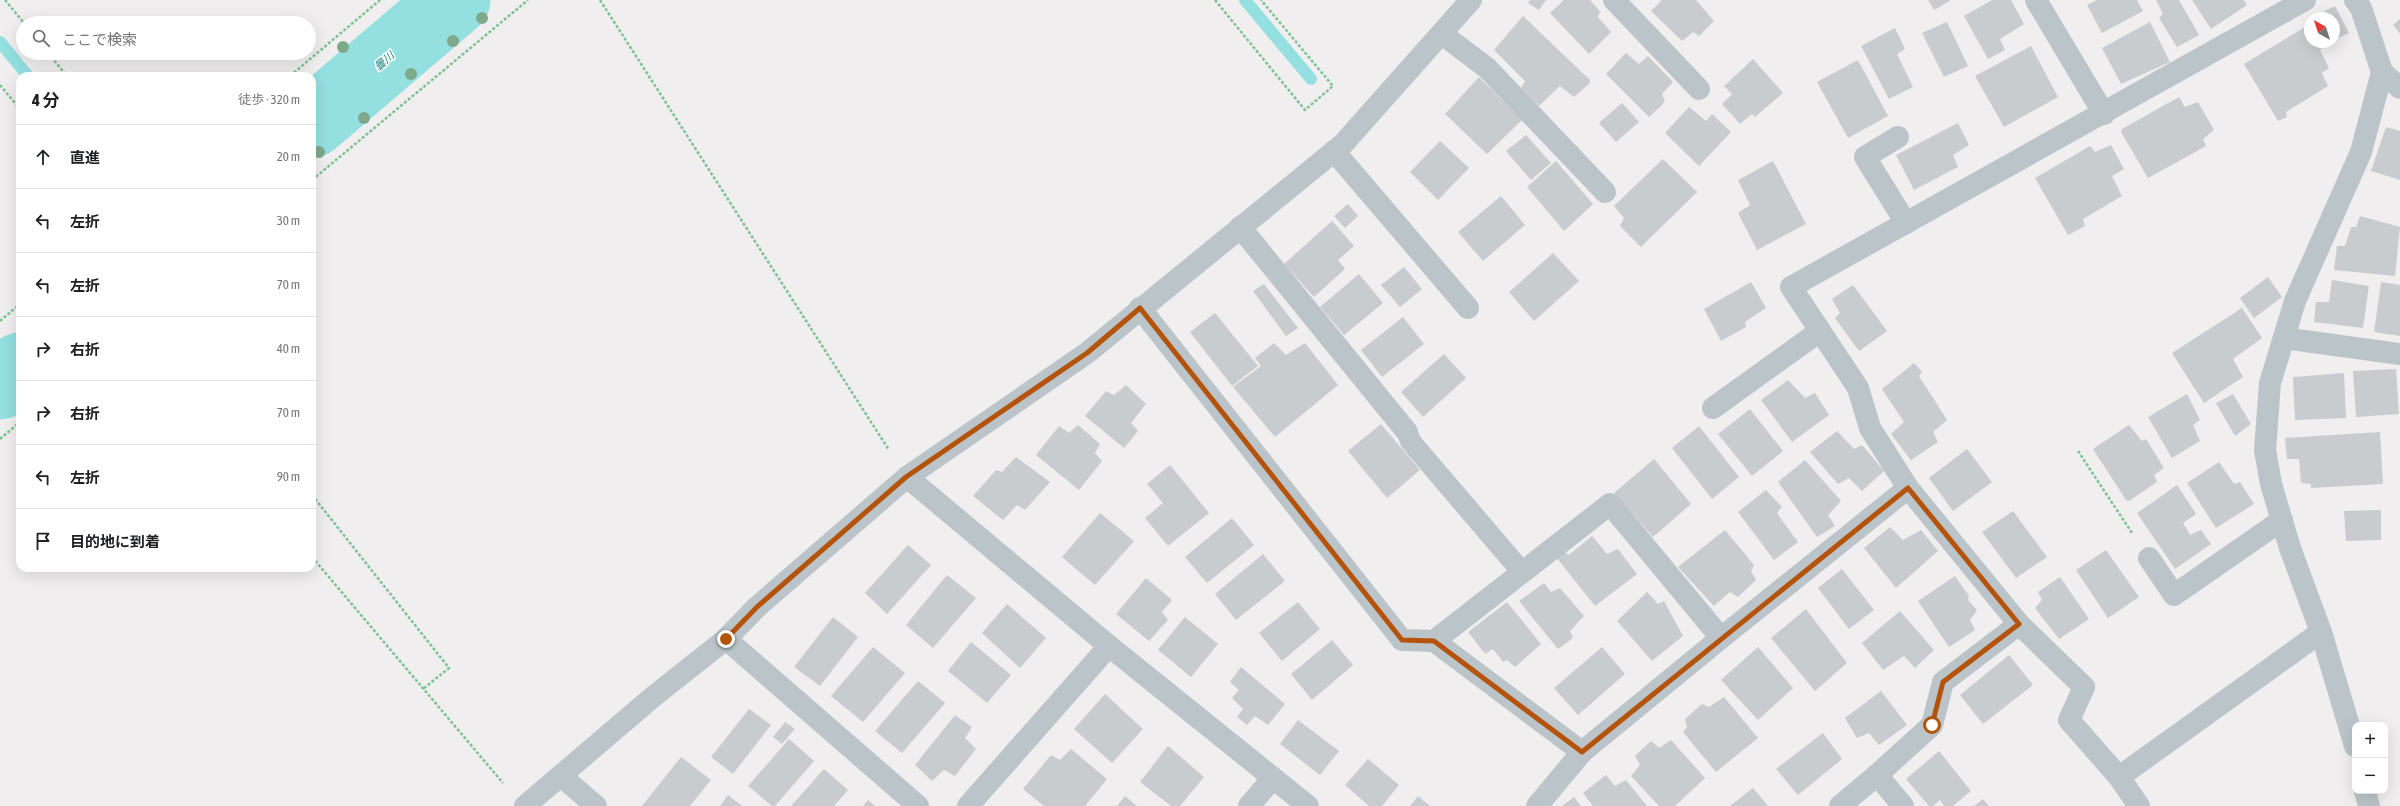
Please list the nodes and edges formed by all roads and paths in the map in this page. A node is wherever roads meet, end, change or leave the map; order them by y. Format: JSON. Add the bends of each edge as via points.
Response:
{"nodes":[{"id":1,"x":5,"y":0,"type":"edge"},
{"id":2,"x":380,"y":0,"type":"edge"},
{"id":3,"x":528,"y":0,"type":"edge"},
{"id":4,"x":600,"y":0,"type":"edge"},
{"id":5,"x":1215,"y":0,"type":"edge"},
{"id":6,"x":1261,"y":0,"type":"edge"},
{"id":7,"x":1471,"y":0,"type":"edge"},
{"id":8,"x":1614,"y":0,"type":"edge"},
{"id":9,"x":2036,"y":0,"type":"edge"},
{"id":10,"x":2305,"y":0,"type":"edge"},
{"id":11,"x":2355,"y":0,"type":"edge"},
{"id":12,"x":18,"y":16,"type":"edge"},
{"id":13,"x":1442,"y":34,"type":"junction"},
{"id":14,"x":316,"y":54,"type":"edge"},
{"id":15,"x":54,"y":60,"type":"edge"},
{"id":16,"x":309,"y":60,"type":"edge"},
{"id":17,"x":64,"y":72,"type":"edge"},
{"id":18,"x":295,"y":72,"type":"edge"},
{"id":19,"x":2382,"y":72,"type":"junction"},
{"id":20,"x":0,"y":84,"type":"edge"},
{"id":21,"x":2400,"y":88,"type":"edge"},
{"id":22,"x":1700,"y":89,"type":"dead end"},
{"id":23,"x":16,"y":104,"type":"edge"},
{"id":24,"x":2104,"y":114,"type":"junction"},
{"id":25,"x":1898,"y":137,"type":"dead end"},
{"id":26,"x":1334,"y":152,"type":"junction"},
{"id":27,"x":316,"y":177,"type":"edge"},
{"id":28,"x":1605,"y":192,"type":"dead end"},
{"id":29,"x":1906,"y":223,"type":"junction"},
{"id":30,"x":1240,"y":227,"type":"junction"},
{"id":31,"x":16,"y":307,"type":"edge"},
{"id":32,"x":1140,"y":308,"type":"junction"},
{"id":33,"x":1468,"y":308,"type":"dead end"},
{"id":34,"x":0,"y":321,"type":"edge"},
{"id":35,"x":1820,"y":331,"type":"junction"},
{"id":36,"x":2284,"y":338,"type":"junction"},
{"id":37,"x":2400,"y":354,"type":"edge"},
{"id":38,"x":1713,"y":408,"type":"dead end"},
{"id":39,"x":16,"y":425,"type":"edge"},
{"id":40,"x":1407,"y":432,"type":"joint"},
{"id":41,"x":0,"y":439,"type":"edge"},
{"id":42,"x":2078,"y":451,"type":"dead end"},
{"id":43,"x":906,"y":477,"type":"junction"},
{"id":44,"x":1908,"y":488,"type":"junction"},
{"id":45,"x":316,"y":500,"type":"edge"},
{"id":46,"x":2282,"y":520,"type":"junction"},
{"id":47,"x":2149,"y":558,"type":"joint"},
{"id":48,"x":316,"y":562,"type":"edge"},
{"id":49,"x":1522,"y":572,"type":"junction"},
{"id":50,"x":2019,"y":624,"type":"junction"},
{"id":51,"x":2321,"y":632,"type":"junction"},
{"id":52,"x":1720,"y":638,"type":"junction"},
{"id":53,"x":726,"y":639,"type":"junction"},
{"id":54,"x":1434,"y":641,"type":"junction"},
{"id":55,"x":1108,"y":646,"type":"junction"},
{"id":56,"x":423,"y":688,"type":"junction"},
{"id":57,"x":2352,"y":736,"type":"edge"},
{"id":58,"x":1582,"y":752,"type":"junction"},
{"id":59,"x":1877,"y":775,"type":"junction"},
{"id":60,"x":561,"y":776,"type":"junction"},
{"id":61,"x":2119,"y":777,"type":"junction"},
{"id":62,"x":1273,"y":778,"type":"junction"},
{"id":63,"x":507,"y":788,"type":"dead end"},
{"id":64,"x":2366,"y":794,"type":"edge"},
{"id":65,"x":525,"y":806,"type":"edge"},
{"id":66,"x":596,"y":806,"type":"edge"},
{"id":67,"x":918,"y":806,"type":"edge"},
{"id":68,"x":968,"y":806,"type":"edge"},
{"id":69,"x":1249,"y":806,"type":"edge"},
{"id":70,"x":1308,"y":806,"type":"edge"},
{"id":71,"x":1537,"y":806,"type":"edge"},
{"id":72,"x":1840,"y":806,"type":"edge"},
{"id":73,"x":1903,"y":806,"type":"edge"},
{"id":74,"x":2139,"y":806,"type":"edge"},
{"id":75,"x":2369,"y":806,"type":"edge"}],
"edges":[{"from":1,"to":12,"type":"path"},
{"from":2,"to":14,"type":"path"},
{"from":3,"to":27,"type":"path"},
{"from":4,"to":43,"type":"path"},
{"from":5,"to":6,"type":"path","via":[[1305,110],[1333,86]]},
{"from":7,"to":13,"type":"street"},
{"from":8,"to":22,"type":"street"},
{"from":9,"to":24,"type":"street"},
{"from":10,"to":24,"type":"street"},
{"from":11,"to":19,"type":"street","via":[[2361,8]]},
{"from":13,"to":26,"type":"street"},
{"from":13,"to":28,"type":"street","via":[[1486,68]]},
{"from":15,"to":17,"type":"path"},
{"from":16,"to":18,"type":"path"},
{"from":19,"to":21,"type":"street"},
{"from":19,"to":36,"type":"street","via":[[2362,152],[2295,301]]},
{"from":20,"to":23,"type":"path"},
{"from":24,"to":29,"type":"street"},
{"from":25,"to":29,"type":"street","via":[[1865,157]]},
{"from":26,"to":30,"type":"street"},
{"from":26,"to":33,"type":"street"},
{"from":29,"to":35,"type":"street","via":[[1791,287]]},
{"from":30,"to":32,"type":"street"},
{"from":30,"to":40,"type":"street"},
{"from":31,"to":34,"type":"path"},
{"from":32,"to":43,"type":"street","via":[[1087,353]]},
{"from":32,"to":54,"type":"street","via":[[1402,640]]},
{"from":35,"to":38,"type":"street"},
{"from":35,"to":44,"type":"street","via":[[1858,388],[1870,428]]},
{"from":36,"to":37,"type":"street"},
{"from":36,"to":46,"type":"street","via":[[2270,383],[2265,450],[2271,484]]},
{"from":39,"to":41,"type":"path"},
{"from":40,"to":49,"type":"lane","via":[[1411,442]]},
{"from":42,"to":47,"type":"path"},
{"from":43,"to":53,"type":"street","via":[[757,607]]},
{"from":43,"to":55,"type":"street"},
{"from":44,"to":50,"type":"street"},
{"from":44,"to":52,"type":"street"},
{"from":45,"to":56,"type":"path","via":[[449,668]]},
{"from":46,"to":47,"type":"street","via":[[2174,595]]},
{"from":46,"to":51,"type":"street"},
{"from":48,"to":56,"type":"path"},
{"from":49,"to":52,"type":"street","via":[[1610,504]]},
{"from":49,"to":54,"type":"street"},
{"from":50,"to":59,"type":"street","via":[[1943,682],[1932,725]]},
{"from":50,"to":61,"type":"street","via":[[2084,687],[2069,720]]},
{"from":51,"to":57,"type":"street"},
{"from":51,"to":61,"type":"street"},
{"from":52,"to":58,"type":"street"},
{"from":53,"to":60,"type":"street","via":[[654,696]]},
{"from":53,"to":67,"type":"street"},
{"from":54,"to":58,"type":"street"},
{"from":55,"to":62,"type":"street"},
{"from":55,"to":68,"type":"street"},
{"from":56,"to":63,"type":"path"},
{"from":58,"to":71,"type":"street"},
{"from":59,"to":72,"type":"street"},
{"from":59,"to":73,"type":"street"},
{"from":60,"to":65,"type":"street"},
{"from":60,"to":66,"type":"street"},
{"from":61,"to":74,"type":"street"},
{"from":62,"to":69,"type":"street"},
{"from":62,"to":70,"type":"street"},
{"from":64,"to":75,"type":"street"}]}
